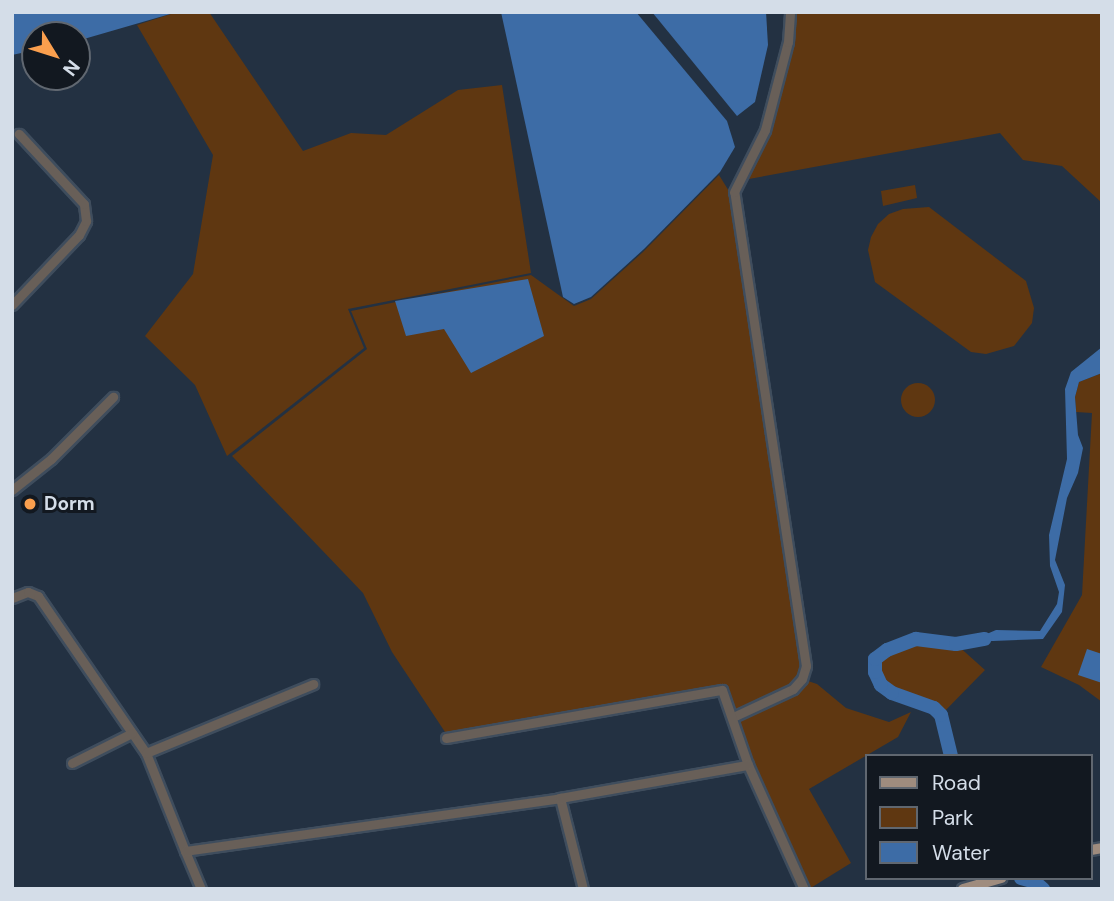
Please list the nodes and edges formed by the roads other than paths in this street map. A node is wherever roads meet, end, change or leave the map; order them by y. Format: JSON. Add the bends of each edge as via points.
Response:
{"nodes":[{"id":1,"x":790,"y":12,"type":"edge"},
{"id":2,"x":19,"y":134,"type":"dead end"},
{"id":3,"x":12,"y":305,"type":"edge"},
{"id":4,"x":113,"y":397,"type":"dead end"},
{"id":5,"x":12,"y":490,"type":"edge"},
{"id":6,"x":12,"y":598,"type":"edge"},
{"id":7,"x":313,"y":684,"type":"dead end"},
{"id":8,"x":733,"y":717,"type":"junction"},
{"id":9,"x":132,"y":733,"type":"junction"},
{"id":10,"x":446,"y":738,"type":"dead end"},
{"id":11,"x":146,"y":753,"type":"junction"},
{"id":12,"x":72,"y":763,"type":"dead end"},
{"id":13,"x":748,"y":765,"type":"junction"},
{"id":14,"x":560,"y":798,"type":"junction"},
{"id":15,"x":185,"y":851,"type":"junction"},
{"id":16,"x":993,"y":880,"type":"edge"},
{"id":17,"x":201,"y":889,"type":"edge"},
{"id":18,"x":583,"y":889,"type":"edge"},
{"id":19,"x":804,"y":889,"type":"edge"},
{"id":20,"x":963,"y":889,"type":"edge"}],
"edges":[{"from":1,"to":8,"type":"street","via":[[788,42],[765,130],[734,192],[806,666],[793,689]]},
{"from":2,"to":3,"type":"street","via":[[84,204],[86,221],[79,235]]},
{"from":4,"to":5,"type":"street","via":[[51,459]]},
{"from":6,"to":9,"type":"street","via":[[28,593],[38,596]]},
{"from":7,"to":11,"type":"street"},
{"from":8,"to":10,"type":"street","via":[[722,690]]},
{"from":8,"to":13,"type":"street"},
{"from":9,"to":11,"type":"street"},
{"from":9,"to":12,"type":"street"},
{"from":11,"to":15,"type":"street"},
{"from":13,"to":14,"type":"street"},
{"from":13,"to":19,"type":"street"},
{"from":14,"to":15,"type":"street"},
{"from":14,"to":18,"type":"street"},
{"from":15,"to":17,"type":"street"},
{"from":16,"to":20,"type":"main road"}]}
